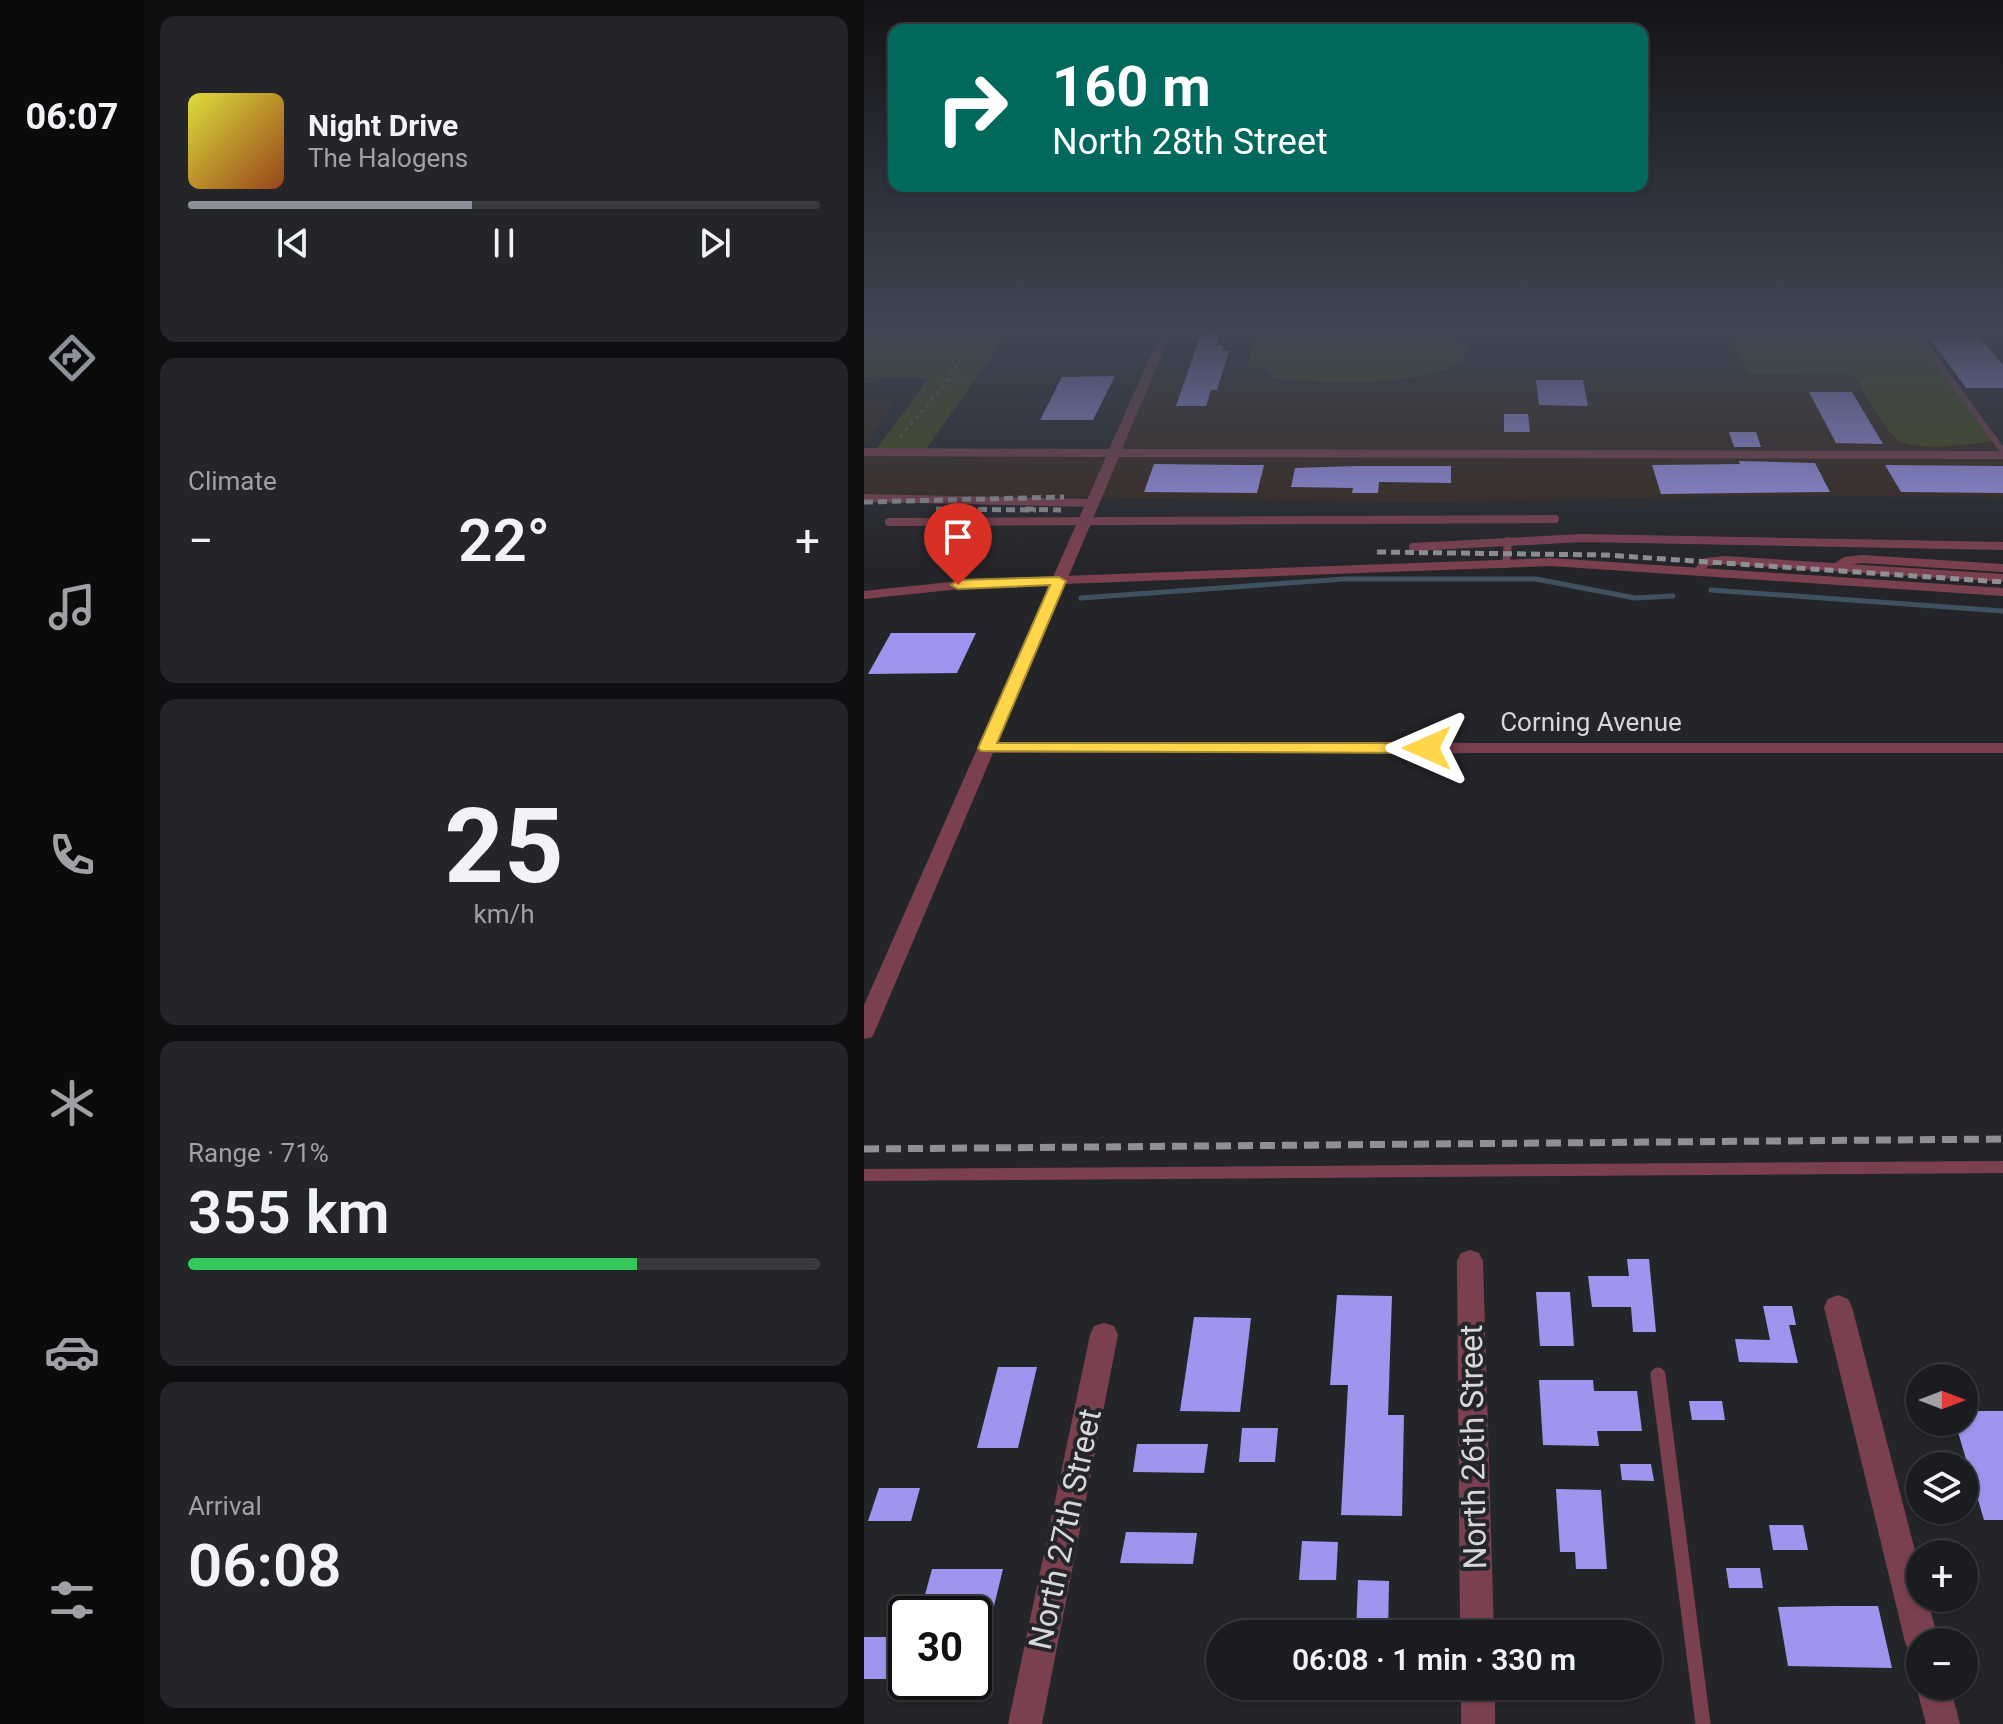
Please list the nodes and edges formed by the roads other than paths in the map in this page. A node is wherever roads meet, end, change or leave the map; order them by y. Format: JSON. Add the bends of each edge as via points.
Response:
{"nodes":[{"id":1,"x":1135,"y":408,"type":"edge"},
{"id":2,"x":1971,"y":408,"type":"edge"},
{"id":3,"x":864,"y":452,"type":"edge"},
{"id":4,"x":1116,"y":453,"type":"junction"},
{"id":5,"x":2003,"y":453,"type":"edge"},
{"id":6,"x":864,"y":498,"type":"edge"},
{"id":7,"x":1093,"y":503,"type":"junction"},
{"id":8,"x":1555,"y":519,"type":"dead end"},
{"id":9,"x":889,"y":522,"type":"dead end"},
{"id":10,"x":1084,"y":524,"type":"junction"},
{"id":11,"x":1508,"y":541,"type":"junction"},
{"id":12,"x":2003,"y":546,"type":"edge"},
{"id":13,"x":1413,"y":547,"type":"dead end"},
{"id":14,"x":1506,"y":564,"type":"junction"},
{"id":15,"x":1836,"y":567,"type":"junction"},
{"id":16,"x":2003,"y":568,"type":"edge"},
{"id":17,"x":1698,"y":571,"type":"junction"},
{"id":18,"x":2003,"y":578,"type":"edge"},
{"id":19,"x":1059,"y":581,"type":"junction"},
{"id":20,"x":2003,"y":592,"type":"edge"},
{"id":21,"x":864,"y":595,"type":"edge"},
{"id":22,"x":987,"y":748,"type":"junction"},
{"id":23,"x":2003,"y":748,"type":"edge"},
{"id":24,"x":864,"y":1031,"type":"edge"},
{"id":25,"x":2003,"y":1167,"type":"edge"},
{"id":26,"x":864,"y":1175,"type":"edge"},
{"id":27,"x":1470,"y":1261,"type":"dead end"},
{"id":28,"x":1838,"y":1307,"type":"dead end"},
{"id":29,"x":1104,"y":1335,"type":"dead end"},
{"id":30,"x":1658,"y":1375,"type":"dead end"},
{"id":31,"x":1477,"y":1620,"type":"edge"},
{"id":32,"x":1918,"y":1628,"type":"edge"},
{"id":33,"x":1478,"y":1700,"type":"edge"},
{"id":34,"x":1937,"y":1700,"type":"edge"},
{"id":35,"x":1025,"y":1724,"type":"edge"},
{"id":36,"x":1478,"y":1724,"type":"edge"},
{"id":37,"x":1703,"y":1724,"type":"edge"},
{"id":38,"x":1943,"y":1724,"type":"edge"}],
"edges":[{"from":1,"to":4,"type":"street"},
{"from":2,"to":5,"type":"lane"},
{"from":3,"to":4,"type":"street"},
{"from":4,"to":5,"type":"street"},
{"from":4,"to":7,"type":"street"},
{"from":6,"to":7,"type":"lane"},
{"from":7,"to":10,"type":"street"},
{"from":8,"to":10,"type":"lane"},
{"from":9,"to":10,"type":"lane"},
{"from":10,"to":19,"type":"street"},
{"from":11,"to":12,"type":"lane"},
{"from":11,"to":13,"type":"lane"},
{"from":11,"to":14,"type":"lane"},
{"from":14,"to":17,"type":"lane","via":[[1568,562]]},
{"from":14,"to":19,"type":"lane"},
{"from":15,"to":16,"type":"lane","via":[[1862,559]]},
{"from":15,"to":17,"type":"lane","via":[[1718,560],[1701,564]]},
{"from":15,"to":18,"type":"lane"},
{"from":17,"to":20,"type":"lane"},
{"from":19,"to":21,"type":"lane"},
{"from":19,"to":22,"type":"street"},
{"from":22,"to":23,"type":"street","name":"Corning Avenue"},
{"from":22,"to":24,"type":"street"},
{"from":25,"to":26,"type":"lane"},
{"from":27,"to":31,"type":"street","name":"North 26th Street"},
{"from":28,"to":32,"type":"street"},
{"from":29,"to":35,"type":"street","name":"North 27th Street"},
{"from":30,"to":37,"type":"lane"},
{"from":33,"to":36,"type":"street"},
{"from":34,"to":38,"type":"street"}]}
